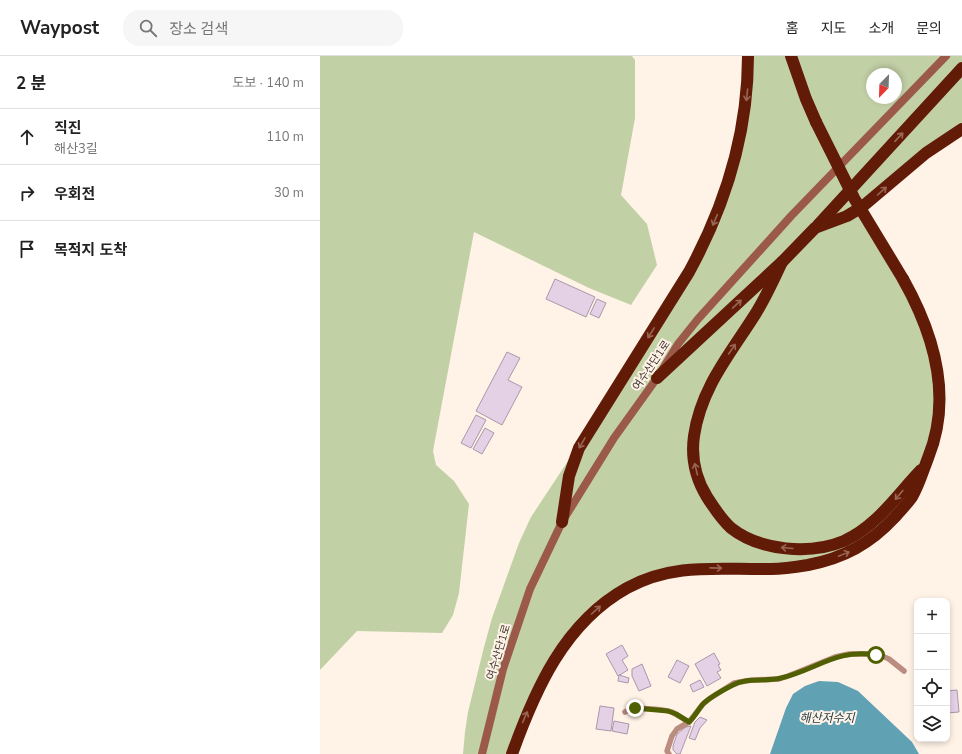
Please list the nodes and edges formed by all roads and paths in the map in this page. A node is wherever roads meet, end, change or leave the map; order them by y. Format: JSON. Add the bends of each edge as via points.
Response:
{"nodes":[{"id":1,"x":748,"y":56,"type":"edge"},
{"id":2,"x":791,"y":56,"type":"edge"},
{"id":3,"x":946,"y":56,"type":"edge"},
{"id":4,"x":962,"y":68,"type":"edge"},
{"id":5,"x":962,"y":129,"type":"edge"},
{"id":6,"x":816,"y":228,"type":"junction"},
{"id":7,"x":782,"y":262,"type":"junction"},
{"id":8,"x":657,"y":378,"type":"junction"},
{"id":9,"x":925,"y":466,"type":"junction"},
{"id":10,"x":562,"y":522,"type":"junction"},
{"id":11,"x":904,"y":671,"type":"dead end"},
{"id":12,"x":625,"y":712,"type":"dead end"},
{"id":13,"x":689,"y":722,"type":"junction"},
{"id":14,"x":482,"y":754,"type":"edge"},
{"id":15,"x":512,"y":754,"type":"edge"},
{"id":16,"x":669,"y":754,"type":"edge"}],
"edges":[{"from":1,"to":10,"type":"highway","one_way":true,"via":[[742,133],[717,216],[689,272],[579,448],[568,476]]},
{"from":2,"to":9,"type":"highway","bridge":true,"via":[[816,122],[854,198],[903,279],[925,323],[939,377],[940,402],[937,429]]},
{"from":3,"to":8,"type":"street","name":"여수산단1로","via":[[731,281],[678,344]]},
{"from":6,"to":4,"type":"highway","one_way":true},
{"from":6,"to":5,"type":"highway","one_way":true,"via":[[862,207],[926,153]]},
{"from":6,"to":7,"type":"highway"},
{"from":8,"to":7,"type":"highway","one_way":true},
{"from":9,"to":7,"type":"highway","one_way":true,"via":[[886,510],[869,525],[842,542],[830,545],[790,549],[761,543],[731,527],[715,510],[700,484],[695,469],[694,436],[700,407],[720,366],[757,312]]},
{"from":8,"to":10,"type":"street","name":"여수산단1로","via":[[614,438]]},
{"from":15,"to":9,"type":"highway","one_way":true,"via":[[528,712],[552,663],[579,627],[606,602],[637,582],[679,570],[782,568],[824,562],[849,552],[880,532],[908,503]]},
{"from":10,"to":14,"type":"street","name":"여수산단1로","via":[[520,616],[503,669]]},
{"from":11,"to":13,"type":"lane","via":[[889,659],[876,655],[849,654],[835,657],[784,678],[734,683],[703,704]]},
{"from":12,"to":13,"type":"lane","via":[[635,708],[662,710],[672,712]]},
{"from":13,"to":16,"type":"lane","via":[[677,729],[672,736],[667,748]]}]}
